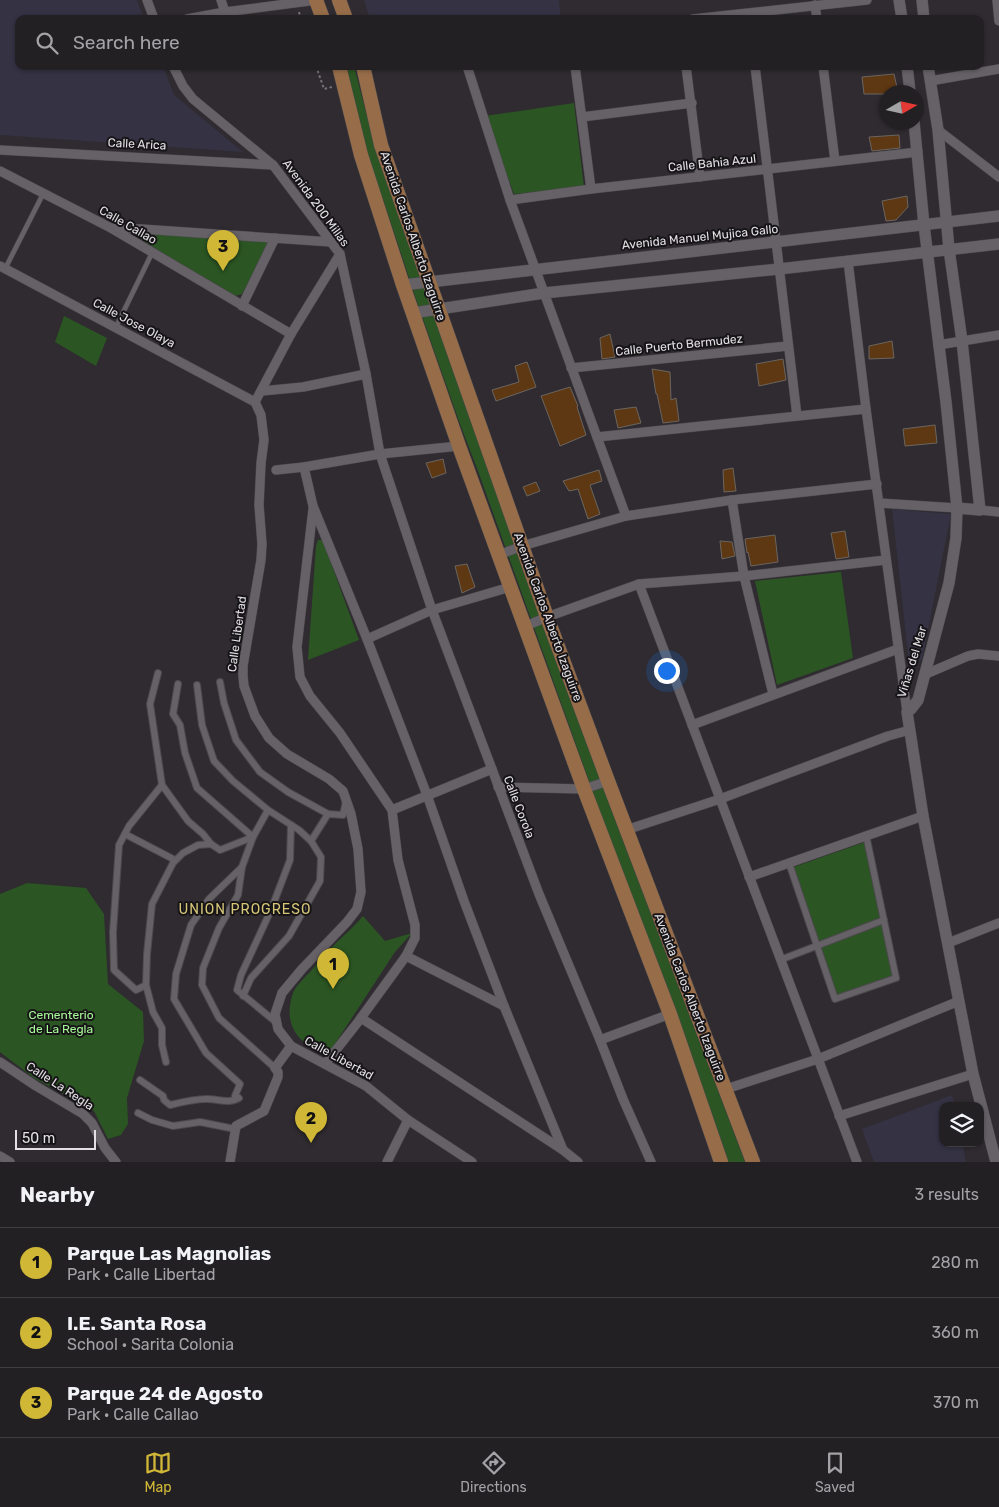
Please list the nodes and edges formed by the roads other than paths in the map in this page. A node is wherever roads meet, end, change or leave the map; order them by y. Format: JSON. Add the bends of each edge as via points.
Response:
{"nodes":[{"id":1,"x":146,"y":0,"type":"edge"},
{"id":2,"x":221,"y":0,"type":"edge"},
{"id":3,"x":316,"y":0,"type":"edge"},
{"id":4,"x":339,"y":0,"type":"edge"},
{"id":5,"x":867,"y":0,"type":"edge"},
{"id":6,"x":899,"y":0,"type":"edge"},
{"id":7,"x":922,"y":0,"type":"edge"},
{"id":8,"x":997,"y":0,"type":"edge"},
{"id":9,"x":815,"y":5,"type":"junction"},
{"id":10,"x":225,"y":12,"type":"junction"},
{"id":11,"x":152,"y":15,"type":"edge"},
{"id":12,"x":209,"y":15,"type":"edge"},
{"id":13,"x":322,"y":15,"type":"edge"},
{"id":14,"x":345,"y":15,"type":"edge"},
{"id":15,"x":749,"y":15,"type":"edge"},
{"id":16,"x":816,"y":15,"type":"edge"},
{"id":17,"x":901,"y":15,"type":"edge"},
{"id":18,"x":924,"y":15,"type":"edge"},
{"id":19,"x":999,"y":21,"type":"edge"},
{"id":20,"x":999,"y":69,"type":"edge"},
{"id":21,"x":175,"y":70,"type":"edge"},
{"id":22,"x":340,"y":70,"type":"edge"},
{"id":23,"x":364,"y":70,"type":"edge"},
{"id":24,"x":468,"y":70,"type":"edge"},
{"id":25,"x":576,"y":70,"type":"edge"},
{"id":26,"x":687,"y":70,"type":"edge"},
{"id":27,"x":755,"y":70,"type":"edge"},
{"id":28,"x":824,"y":70,"type":"edge"},
{"id":29,"x":907,"y":70,"type":"edge"},
{"id":30,"x":929,"y":70,"type":"edge"},
{"id":31,"x":930,"y":81,"type":"junction"},
{"id":32,"x":909,"y":85,"type":"edge"},
{"id":33,"x":692,"y":103,"type":"junction"},
{"id":34,"x":582,"y":117,"type":"junction"},
{"id":35,"x":915,"y":130,"type":"edge"},
{"id":36,"x":938,"y":130,"type":"junction"},
{"id":37,"x":0,"y":150,"type":"edge"},
{"id":38,"x":918,"y":152,"type":"junction"},
{"id":39,"x":835,"y":162,"type":"junction"},
{"id":40,"x":273,"y":165,"type":"junction"},
{"id":41,"x":767,"y":170,"type":"junction"},
{"id":42,"x":0,"y":171,"type":"edge"},
{"id":43,"x":999,"y":177,"type":"edge"},
{"id":44,"x":700,"y":178,"type":"junction"},
{"id":45,"x":590,"y":189,"type":"junction"},
{"id":46,"x":44,"y":193,"type":"junction"},
{"id":47,"x":510,"y":200,"type":"junction"},
{"id":48,"x":999,"y":216,"type":"edge"},
{"id":49,"x":946,"y":223,"type":"junction"},
{"id":50,"x":924,"y":225,"type":"junction"},
{"id":51,"x":110,"y":228,"type":"junction"},
{"id":52,"x":275,"y":238,"type":"junction"},
{"id":53,"x":331,"y":242,"type":"junction"},
{"id":54,"x":776,"y":242,"type":"junction"},
{"id":55,"x":999,"y":244,"type":"edge"},
{"id":56,"x":949,"y":249,"type":"junction"},
{"id":57,"x":928,"y":252,"type":"junction"},
{"id":58,"x":152,"y":253,"type":"junction"},
{"id":59,"x":340,"y":254,"type":"junction"},
{"id":60,"x":848,"y":261,"type":"junction"},
{"id":61,"x":3,"y":267,"type":"edge"},
{"id":62,"x":535,"y":269,"type":"junction"},
{"id":63,"x":779,"y":269,"type":"junction"},
{"id":64,"x":429,"y":282,"type":"junction"},
{"id":65,"x":403,"y":285,"type":"junction"},
{"id":66,"x":544,"y":293,"type":"junction"},
{"id":67,"x":242,"y":306,"type":"junction"},
{"id":68,"x":439,"y":309,"type":"junction"},
{"id":69,"x":413,"y":314,"type":"junction"},
{"id":70,"x":116,"y":327,"type":"junction"},
{"id":71,"x":291,"y":334,"type":"junction"},
{"id":72,"x":999,"y":334,"type":"edge"},
{"id":73,"x":962,"y":340,"type":"junction"},
{"id":74,"x":938,"y":345,"type":"junction"},
{"id":75,"x":788,"y":346,"type":"junction"},
{"id":76,"x":571,"y":368,"type":"junction"},
{"id":77,"x":366,"y":374,"type":"junction"},
{"id":78,"x":262,"y":391,"type":"junction"},
{"id":79,"x":255,"y":402,"type":"junction"},
{"id":80,"x":866,"y":409,"type":"junction"},
{"id":81,"x":797,"y":416,"type":"junction"},
{"id":82,"x":597,"y":437,"type":"junction"},
{"id":83,"x":459,"y":446,"type":"junction"},
{"id":84,"x":380,"y":454,"type":"junction"},
{"id":85,"x":304,"y":467,"type":"junction"},
{"id":86,"x":276,"y":470,"type":"dead end"},
{"id":87,"x":877,"y":484,"type":"junction"},
{"id":88,"x":732,"y":500,"type":"junction"},
{"id":89,"x":879,"y":502,"type":"junction"},
{"id":90,"x":313,"y":506,"type":"junction"},
{"id":91,"x":957,"y":508,"type":"junction"},
{"id":92,"x":980,"y":510,"type":"junction"},
{"id":93,"x":999,"y":512,"type":"edge"},
{"id":94,"x":626,"y":516,"type":"junction"},
{"id":95,"x":522,"y":546,"type":"junction"},
{"id":96,"x":499,"y":555,"type":"junction"},
{"id":97,"x":886,"y":560,"type":"junction"},
{"id":98,"x":744,"y":576,"type":"junction"},
{"id":99,"x":639,"y":584,"type":"junction"},
{"id":100,"x":510,"y":587,"type":"junction"},
{"id":101,"x":432,"y":610,"type":"junction"},
{"id":102,"x":547,"y":617,"type":"junction"},
{"id":103,"x":526,"y":626,"type":"junction"},
{"id":104,"x":367,"y":639,"type":"junction"},
{"id":105,"x":898,"y":649,"type":"junction"},
{"id":106,"x":999,"y":656,"type":"edge"},
{"id":107,"x":158,"y":673,"type":"dead end"},
{"id":108,"x":926,"y":674,"type":"junction"},
{"id":109,"x":220,"y":682,"type":"dead end"},
{"id":110,"x":178,"y":684,"type":"dead end"},
{"id":111,"x":197,"y":685,"type":"dead end"},
{"id":112,"x":773,"y":694,"type":"junction"},
{"id":113,"x":907,"y":712,"type":"junction"},
{"id":114,"x":692,"y":725,"type":"junction"},
{"id":115,"x":910,"y":730,"type":"junction"},
{"id":116,"x":492,"y":769,"type":"junction"},
{"id":117,"x":608,"y":781,"type":"junction"},
{"id":118,"x":162,"y":785,"type":"junction"},
{"id":119,"x":498,"y":787,"type":"junction"},
{"id":120,"x":584,"y":789,"type":"junction"},
{"id":121,"x":427,"y":795,"type":"junction"},
{"id":122,"x":720,"y":799,"type":"junction"},
{"id":123,"x":346,"y":800,"type":"junction"},
{"id":124,"x":268,"y":810,"type":"junction"},
{"id":125,"x":392,"y":810,"type":"junction"},
{"id":126,"x":328,"y":814,"type":"junction"},
{"id":127,"x":923,"y":816,"type":"junction"},
{"id":128,"x":291,"y":825,"type":"junction"},
{"id":129,"x":626,"y":830,"type":"junction"},
{"id":130,"x":125,"y":834,"type":"junction"},
{"id":131,"x":866,"y":835,"type":"junction"},
{"id":132,"x":252,"y":837,"type":"junction"},
{"id":133,"x":311,"y":841,"type":"junction"},
{"id":134,"x":211,"y":844,"type":"junction"},
{"id":135,"x":175,"y":860,"type":"junction"},
{"id":136,"x":789,"y":863,"type":"junction"},
{"id":137,"x":242,"y":867,"type":"junction"},
{"id":138,"x":749,"y":877,"type":"junction"},
{"id":139,"x":884,"y":920,"type":"junction"},
{"id":140,"x":999,"y":923,"type":"edge"},
{"id":141,"x":948,"y":943,"type":"junction"},
{"id":142,"x":817,"y":946,"type":"junction"},
{"id":143,"x":406,"y":956,"type":"junction"},
{"id":144,"x":780,"y":960,"type":"junction"},
{"id":145,"x":146,"y":985,"type":"junction"},
{"id":146,"x":243,"y":996,"type":"junction"},
{"id":147,"x":959,"y":1001,"type":"junction"},
{"id":148,"x":504,"y":1006,"type":"junction"},
{"id":149,"x":670,"y":1014,"type":"junction"},
{"id":150,"x":361,"y":1018,"type":"junction"},
{"id":151,"x":277,"y":1023,"type":"junction"},
{"id":152,"x":600,"y":1040,"type":"junction"},
{"id":153,"x":291,"y":1046,"type":"junction"},
{"id":154,"x":818,"y":1058,"type":"junction"},
{"id":155,"x":0,"y":1062,"type":"edge"},
{"id":156,"x":166,"y":1062,"type":"dead end"},
{"id":157,"x":325,"y":1064,"type":"junction"},
{"id":158,"x":275,"y":1068,"type":"junction"},
{"id":159,"x":973,"y":1074,"type":"junction"},
{"id":160,"x":140,"y":1080,"type":"dead end"},
{"id":161,"x":726,"y":1090,"type":"junction"},
{"id":162,"x":138,"y":1113,"type":"dead end"},
{"id":163,"x":839,"y":1116,"type":"junction"},
{"id":164,"x":408,"y":1120,"type":"junction"},
{"id":165,"x":235,"y":1129,"type":"junction"},
{"id":166,"x":563,"y":1150,"type":"junction"},
{"id":167,"x":0,"y":1156,"type":"edge"},
{"id":168,"x":10,"y":1162,"type":"edge"},
{"id":169,"x":116,"y":1162,"type":"edge"},
{"id":170,"x":230,"y":1162,"type":"edge"},
{"id":171,"x":387,"y":1162,"type":"edge"},
{"id":172,"x":472,"y":1162,"type":"edge"},
{"id":173,"x":578,"y":1162,"type":"edge"},
{"id":174,"x":651,"y":1162,"type":"edge"},
{"id":175,"x":721,"y":1162,"type":"edge"},
{"id":176,"x":753,"y":1162,"type":"edge"},
{"id":177,"x":857,"y":1162,"type":"edge"},
{"id":178,"x":996,"y":1162,"type":"edge"}],
"edges":[{"from":1,"to":11,"type":"street"},
{"from":2,"to":10,"type":"street"},
{"from":3,"to":10,"type":"street"},
{"from":3,"to":13,"type":"main road"},
{"from":4,"to":14,"type":"main road"},
{"from":5,"to":9,"type":"street"},
{"from":6,"to":17,"type":"street"},
{"from":7,"to":18,"type":"street"},
{"from":8,"to":19,"type":"street"},
{"from":9,"to":15,"type":"street"},
{"from":9,"to":16,"type":"street"},
{"from":10,"to":12,"type":"street"},
{"from":20,"to":31,"type":"street"},
{"from":21,"to":40,"type":"street","name":"Avenida 200 Millas","via":[[193,99]]},
{"from":22,"to":65,"type":"main road","name":"Avenida Carlos Alberto Izaguirre","via":[[361,155]]},
{"from":23,"to":64,"type":"main road","name":"Avenida Carlos Alberto Izaguirre","via":[[381,145]]},
{"from":24,"to":47,"type":"street"},
{"from":25,"to":34,"type":"street"},
{"from":26,"to":33,"type":"street"},
{"from":27,"to":41,"type":"street"},
{"from":28,"to":39,"type":"street"},
{"from":29,"to":32,"type":"street"},
{"from":30,"to":31,"type":"street"},
{"from":31,"to":36,"type":"street"},
{"from":33,"to":34,"type":"street"},
{"from":33,"to":44,"type":"street"},
{"from":34,"to":45,"type":"street"},
{"from":35,"to":38,"type":"street","name":"Viñas del Mar"},
{"from":36,"to":43,"type":"street"},
{"from":36,"to":49,"type":"street"},
{"from":37,"to":40,"type":"street","name":"Calle Arica"},
{"from":38,"to":39,"type":"street","name":"Calle Bahia Azul"},
{"from":38,"to":50,"type":"street","name":"Viñas del Mar"},
{"from":39,"to":41,"type":"street","name":"Calle Bahia Azul"},
{"from":40,"to":53,"type":"street","name":"Avenida 200 Millas"},
{"from":41,"to":44,"type":"street","name":"Calle Bahia Azul"},
{"from":41,"to":54,"type":"street"},
{"from":42,"to":46,"type":"street","name":"Calle Callao"},
{"from":44,"to":45,"type":"street","name":"Calle Bahia Azul"},
{"from":45,"to":47,"type":"street","name":"Calle Bahia Azul"},
{"from":46,"to":51,"type":"street","name":"Calle Callao"},
{"from":46,"to":61,"type":"lane"},
{"from":47,"to":62,"type":"street"},
{"from":48,"to":49,"type":"street","name":"Avenida Manuel Mujica Gallo"},
{"from":49,"to":50,"type":"street","name":"Avenida Manuel Mujica Gallo"},
{"from":49,"to":56,"type":"street"},
{"from":50,"to":54,"type":"street","name":"Avenida Manuel Mujica Gallo"},
{"from":50,"to":57,"type":"street","name":"Viñas del Mar"},
{"from":51,"to":52,"type":"street"},
{"from":51,"to":58,"type":"street","name":"Calle Callao"},
{"from":52,"to":53,"type":"street"},
{"from":52,"to":67,"type":"street"},
{"from":53,"to":59,"type":"street","name":"Avenida 200 Millas"},
{"from":54,"to":62,"type":"street","name":"Avenida Manuel Mujica Gallo"},
{"from":54,"to":63,"type":"street"},
{"from":55,"to":56,"type":"street"},
{"from":56,"to":57,"type":"street"},
{"from":56,"to":73,"type":"street"},
{"from":57,"to":60,"type":"street"},
{"from":57,"to":74,"type":"street","name":"Viñas del Mar"},
{"from":58,"to":67,"type":"street","name":"Calle Callao"},
{"from":58,"to":70,"type":"lane"},
{"from":59,"to":71,"type":"street"},
{"from":59,"to":77,"type":"street","name":"Avenida 200 Millas"},
{"from":60,"to":63,"type":"street"},
{"from":60,"to":80,"type":"street"},
{"from":61,"to":70,"type":"street","name":"Calle Jose Olaya"},
{"from":62,"to":64,"type":"street","name":"Avenida Manuel Mujica Gallo"},
{"from":62,"to":66,"type":"street"},
{"from":63,"to":66,"type":"street"},
{"from":63,"to":75,"type":"street"},
{"from":64,"to":65,"type":"street","name":"Avenida Manuel Mujica Gallo"},
{"from":64,"to":68,"type":"main road","name":"Avenida Carlos Alberto Izaguirre"},
{"from":65,"to":69,"type":"main road","name":"Avenida Carlos Alberto Izaguirre"},
{"from":66,"to":68,"type":"street"},
{"from":66,"to":76,"type":"street"},
{"from":67,"to":71,"type":"street","name":"Calle Callao"},
{"from":68,"to":69,"type":"street"},
{"from":68,"to":95,"type":"main road","name":"Avenida Carlos Alberto Izaguirre"},
{"from":69,"to":83,"type":"main road","name":"Avenida Carlos Alberto Izaguirre"},
{"from":70,"to":79,"type":"street","name":"Calle Jose Olaya"},
{"from":71,"to":78,"type":"street"},
{"from":72,"to":73,"type":"street"},
{"from":73,"to":74,"type":"street"},
{"from":73,"to":92,"type":"street"},
{"from":74,"to":91,"type":"street","name":"Viñas del Mar"},
{"from":75,"to":76,"type":"street","name":"Calle Puerto Bermudez"},
{"from":75,"to":81,"type":"street"},
{"from":76,"to":82,"type":"street"},
{"from":77,"to":78,"type":"street","via":[[303,387]]},
{"from":77,"to":84,"type":"street","name":"Avenida 200 Millas"},
{"from":78,"to":79,"type":"street"},
{"from":79,"to":123,"type":"street","name":"Calle Libertad","via":[[261,415],[264,440],[260,505],[262,544],[243,666],[244,686],[255,716],[269,738],[287,754],[329,779],[344,792]]},
{"from":80,"to":81,"type":"street"},
{"from":80,"to":87,"type":"street"},
{"from":81,"to":82,"type":"street"},
{"from":82,"to":94,"type":"street"},
{"from":83,"to":84,"type":"street"},
{"from":83,"to":96,"type":"main road","name":"Avenida Carlos Alberto Izaguirre"},
{"from":84,"to":85,"type":"street"},
{"from":84,"to":101,"type":"street","name":"Calle Corola"},
{"from":85,"to":86,"type":"street"},
{"from":85,"to":90,"type":"street"},
{"from":87,"to":88,"type":"street"},
{"from":87,"to":89,"type":"street"},
{"from":88,"to":94,"type":"street"},
{"from":88,"to":98,"type":"street"},
{"from":89,"to":91,"type":"street"},
{"from":89,"to":97,"type":"street"},
{"from":90,"to":104,"type":"street"},
{"from":90,"to":125,"type":"street","via":[[297,647],[300,677],[310,696],[340,732]]},
{"from":91,"to":92,"type":"street"},
{"from":91,"to":108,"type":"street","name":"Viñas del Mar","via":[[949,583]]},
{"from":92,"to":93,"type":"street"},
{"from":94,"to":95,"type":"street"},
{"from":95,"to":96,"type":"street"},
{"from":95,"to":102,"type":"main road","name":"Avenida Carlos Alberto Izaguirre"},
{"from":96,"to":100,"type":"main road","name":"Avenida Carlos Alberto Izaguirre"},
{"from":97,"to":98,"type":"street"},
{"from":97,"to":105,"type":"street"},
{"from":98,"to":99,"type":"street"},
{"from":98,"to":112,"type":"street"},
{"from":99,"to":102,"type":"street"},
{"from":99,"to":114,"type":"street"},
{"from":100,"to":101,"type":"street"},
{"from":100,"to":103,"type":"main road","name":"Avenida Carlos Alberto Izaguirre"},
{"from":101,"to":104,"type":"street"},
{"from":101,"to":116,"type":"street","name":"Calle Corola"},
{"from":102,"to":103,"type":"street"},
{"from":102,"to":117,"type":"main road","name":"Avenida Carlos Alberto Izaguirre"},
{"from":103,"to":120,"type":"main road","name":"Avenida Carlos Alberto Izaguirre"},
{"from":104,"to":121,"type":"street"},
{"from":105,"to":112,"type":"street"},
{"from":105,"to":113,"type":"street"},
{"from":106,"to":108,"type":"street","via":[[968,656]]},
{"from":107,"to":118,"type":"street","via":[[150,704]]},
{"from":108,"to":113,"type":"street","name":"Viñas del Mar","via":[[918,700]]},
{"from":109,"to":126,"type":"street","via":[[236,740],[260,772]]},
{"from":110,"to":132,"type":"street","via":[[173,714],[180,726],[197,788]]},
{"from":111,"to":124,"type":"street","via":[[202,725],[214,761]]},
{"from":112,"to":114,"type":"street"},
{"from":113,"to":115,"type":"street","name":"Viñas del Mar"},
{"from":114,"to":122,"type":"street"},
{"from":115,"to":122,"type":"street"},
{"from":115,"to":127,"type":"street","name":"Viñas del Mar"},
{"from":116,"to":119,"type":"street","name":"Calle Corola"},
{"from":116,"to":121,"type":"street"},
{"from":117,"to":120,"type":"street"},
{"from":117,"to":129,"type":"main road","name":"Avenida Carlos Alberto Izaguirre"},
{"from":118,"to":130,"type":"street"},
{"from":118,"to":134,"type":"street","via":[[188,821]]},
{"from":119,"to":120,"type":"street"},
{"from":119,"to":152,"type":"street","name":"Calle Corola"},
{"from":120,"to":149,"type":"main road","name":"Avenida Carlos Alberto Izaguirre"},
{"from":121,"to":125,"type":"street"},
{"from":121,"to":148,"type":"street"},
{"from":122,"to":129,"type":"street"},
{"from":122,"to":138,"type":"street"},
{"from":123,"to":126,"type":"street","via":[[343,815]]},
{"from":123,"to":151,"type":"street","name":"Calle Libertad","via":[[358,849],[361,892],[357,909],[282,993],[275,1014]]},
{"from":124,"to":128,"type":"street"},
{"from":124,"to":132,"type":"street"},
{"from":125,"to":143,"type":"street","via":[[398,860],[416,925],[415,938]]},
{"from":126,"to":133,"type":"street"},
{"from":127,"to":131,"type":"street"},
{"from":127,"to":141,"type":"street","name":"Viñas del Mar"},
{"from":128,"to":133,"type":"street"},
{"from":128,"to":146,"type":"street","via":[[290,860],[240,976],[237,990]]},
{"from":129,"to":161,"type":"main road","name":"Avenida Carlos Alberto Izaguirre"},
{"from":130,"to":135,"type":"street"},
{"from":130,"to":145,"type":"street","via":[[119,845],[113,932],[114,970],[136,990]]},
{"from":131,"to":136,"type":"street"},
{"from":131,"to":139,"type":"street"},
{"from":132,"to":134,"type":"street","via":[[220,850]]},
{"from":132,"to":137,"type":"street"},
{"from":133,"to":146,"type":"street","via":[[321,857],[320,881],[289,936],[252,978]]},
{"from":134,"to":135,"type":"street","via":[[198,845]]},
{"from":135,"to":145,"type":"street","via":[[152,904]]},
{"from":136,"to":138,"type":"street"},
{"from":136,"to":142,"type":"street"},
{"from":137,"to":158,"type":"street","via":[[238,895],[219,928],[203,968],[202,985],[218,1018]]},
{"from":137,"to":160,"type":"street","via":[[209,899],[190,924],[176,974],[174,999],[206,1053],[240,1084],[236,1096],[239,1098],[170,1105]]},
{"from":138,"to":144,"type":"street"},
{"from":139,"to":142,"type":"street"},
{"from":139,"to":142,"type":"street","via":[[896,978],[835,999]]},
{"from":140,"to":141,"type":"street"},
{"from":141,"to":147,"type":"street","name":"Viñas del Mar"},
{"from":142,"to":144,"type":"street"},
{"from":143,"to":148,"type":"street"},
{"from":143,"to":150,"type":"street"},
{"from":144,"to":154,"type":"street"},
{"from":145,"to":156,"type":"street","via":[[153,1012],[162,1028]]},
{"from":146,"to":151,"type":"street"},
{"from":147,"to":154,"type":"street"},
{"from":147,"to":159,"type":"street","name":"Viñas del Mar"},
{"from":148,"to":166,"type":"street"},
{"from":149,"to":152,"type":"street"},
{"from":149,"to":175,"type":"main road","name":"Avenida Carlos Alberto Izaguirre"},
{"from":150,"to":157,"type":"street"},
{"from":150,"to":166,"type":"street"},
{"from":151,"to":153,"type":"street","name":"Calle Libertad"},
{"from":152,"to":174,"type":"street","name":"Calle Corola"},
{"from":153,"to":157,"type":"street","name":"Calle Libertad"},
{"from":153,"to":158,"type":"street"},
{"from":154,"to":161,"type":"street"},
{"from":154,"to":163,"type":"street"},
{"from":155,"to":169,"type":"street","name":"Calle La Regla","via":[[83,1114]]},
{"from":157,"to":164,"type":"street","name":"Calle Libertad","via":[[366,1086]]},
{"from":158,"to":165,"type":"street","via":[[278,1077],[264,1111],[238,1124]]},
{"from":159,"to":163,"type":"street"},
{"from":159,"to":178,"type":"street","name":"Viñas del Mar"},
{"from":161,"to":176,"type":"main road","name":"Avenida Carlos Alberto Izaguirre"},
{"from":162,"to":165,"type":"street","via":[[173,1126],[200,1122]]},
{"from":163,"to":177,"type":"street"},
{"from":164,"to":171,"type":"street"},
{"from":164,"to":172,"type":"street","name":"Calle Libertad"},
{"from":165,"to":170,"type":"street"},
{"from":166,"to":173,"type":"street"},
{"from":167,"to":168,"type":"street"}]}
